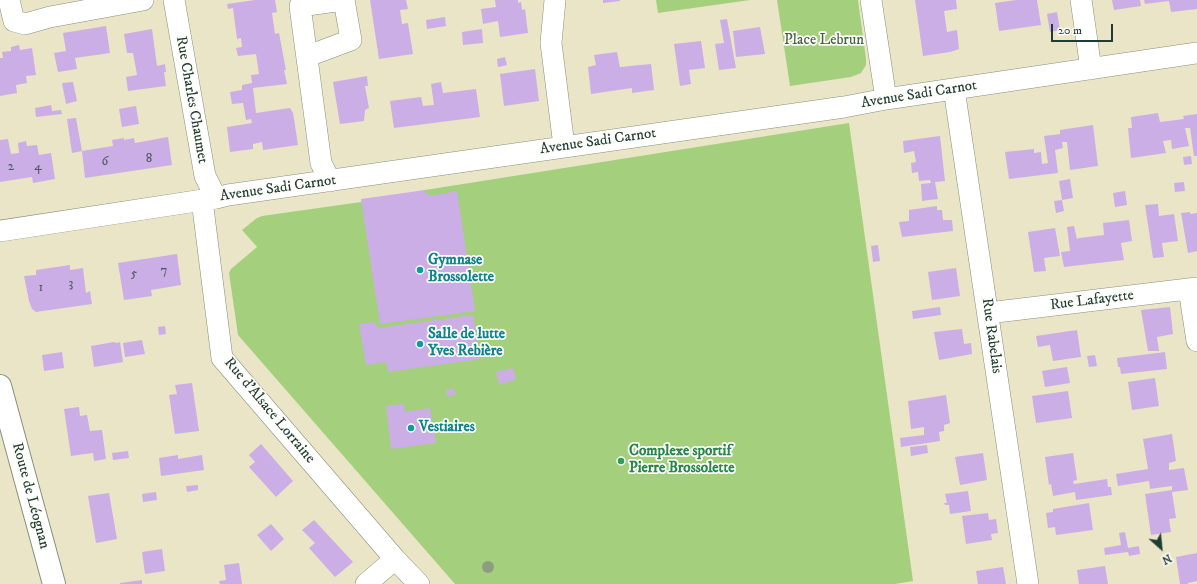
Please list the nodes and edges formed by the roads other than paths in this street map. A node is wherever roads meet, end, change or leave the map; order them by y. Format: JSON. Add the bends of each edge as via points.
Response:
{"nodes":[{"id":1,"x":9,"y":0,"type":"edge"},
{"id":2,"x":143,"y":0,"type":"edge"},
{"id":3,"x":174,"y":0,"type":"edge"},
{"id":4,"x":343,"y":0,"type":"edge"},
{"id":5,"x":555,"y":0,"type":"edge"},
{"id":6,"x":871,"y":0,"type":"edge"},
{"id":7,"x":1081,"y":0,"type":"edge"},
{"id":8,"x":47,"y":8,"type":"edge"},
{"id":9,"x":1197,"y":53,"type":"edge"},
{"id":10,"x":308,"y":56,"type":"junction"},
{"id":11,"x":1091,"y":69,"type":"junction"},
{"id":12,"x":954,"y":89,"type":"junction"},
{"id":13,"x":886,"y":99,"type":"junction"},
{"id":14,"x":564,"y":146,"type":"junction"},
{"id":15,"x":330,"y":181,"type":"junction"},
{"id":16,"x":209,"y":200,"type":"junction"},
{"id":17,"x":0,"y":231,"type":"edge"},
{"id":18,"x":1193,"y":288,"type":"edge"},
{"id":19,"x":988,"y":313,"type":"junction"},
{"id":20,"x":1197,"y":341,"type":"edge"},
{"id":21,"x":0,"y":386,"type":"edge"},
{"id":22,"x":395,"y":559,"type":"junction"},
{"id":23,"x":54,"y":584,"type":"edge"},
{"id":24,"x":366,"y":584,"type":"edge"},
{"id":25,"x":419,"y":584,"type":"edge"},
{"id":26,"x":1028,"y":584,"type":"edge"}],
"edges":[{"from":1,"to":8,"type":"street","via":[[14,21],[25,24]]},
{"from":2,"to":8,"type":"street"},
{"from":3,"to":16,"type":"street","name":"Rue Charles Chaumet"},
{"from":4,"to":10,"type":"street","via":[[351,40]]},
{"from":4,"to":10,"type":"street","via":[[300,6]]},
{"from":5,"to":14,"type":"street","via":[[551,43]]},
{"from":6,"to":13,"type":"street"},
{"from":7,"to":11,"type":"street"},
{"from":9,"to":11,"type":"street","name":"Avenue Sadi Carnot"},
{"from":10,"to":15,"type":"street","via":[[321,163]]},
{"from":11,"to":12,"type":"street","name":"Avenue Sadi Carnot"},
{"from":12,"to":13,"type":"street","name":"Avenue Sadi Carnot"},
{"from":12,"to":19,"type":"street","name":"Rue Rabelais"},
{"from":13,"to":14,"type":"street","name":"Avenue Sadi Carnot"},
{"from":14,"to":15,"type":"street","name":"Avenue Sadi Carnot"},
{"from":15,"to":16,"type":"street","name":"Avenue Sadi Carnot"},
{"from":16,"to":17,"type":"street","name":"Avenue Sadi Carnot"},
{"from":16,"to":22,"type":"street","name":"Rue d'Alsace Lorraine","via":[[222,358]]},
{"from":18,"to":19,"type":"street","name":"Rue Lafayette"},
{"from":18,"to":20,"type":"street"},
{"from":19,"to":26,"type":"street","name":"Rue Rabelais"},
{"from":21,"to":23,"type":"main road","name":"Route de Léognan"},
{"from":22,"to":24,"type":"street"},
{"from":22,"to":25,"type":"street","name":"Rue d'Alsace Lorraine"}]}
